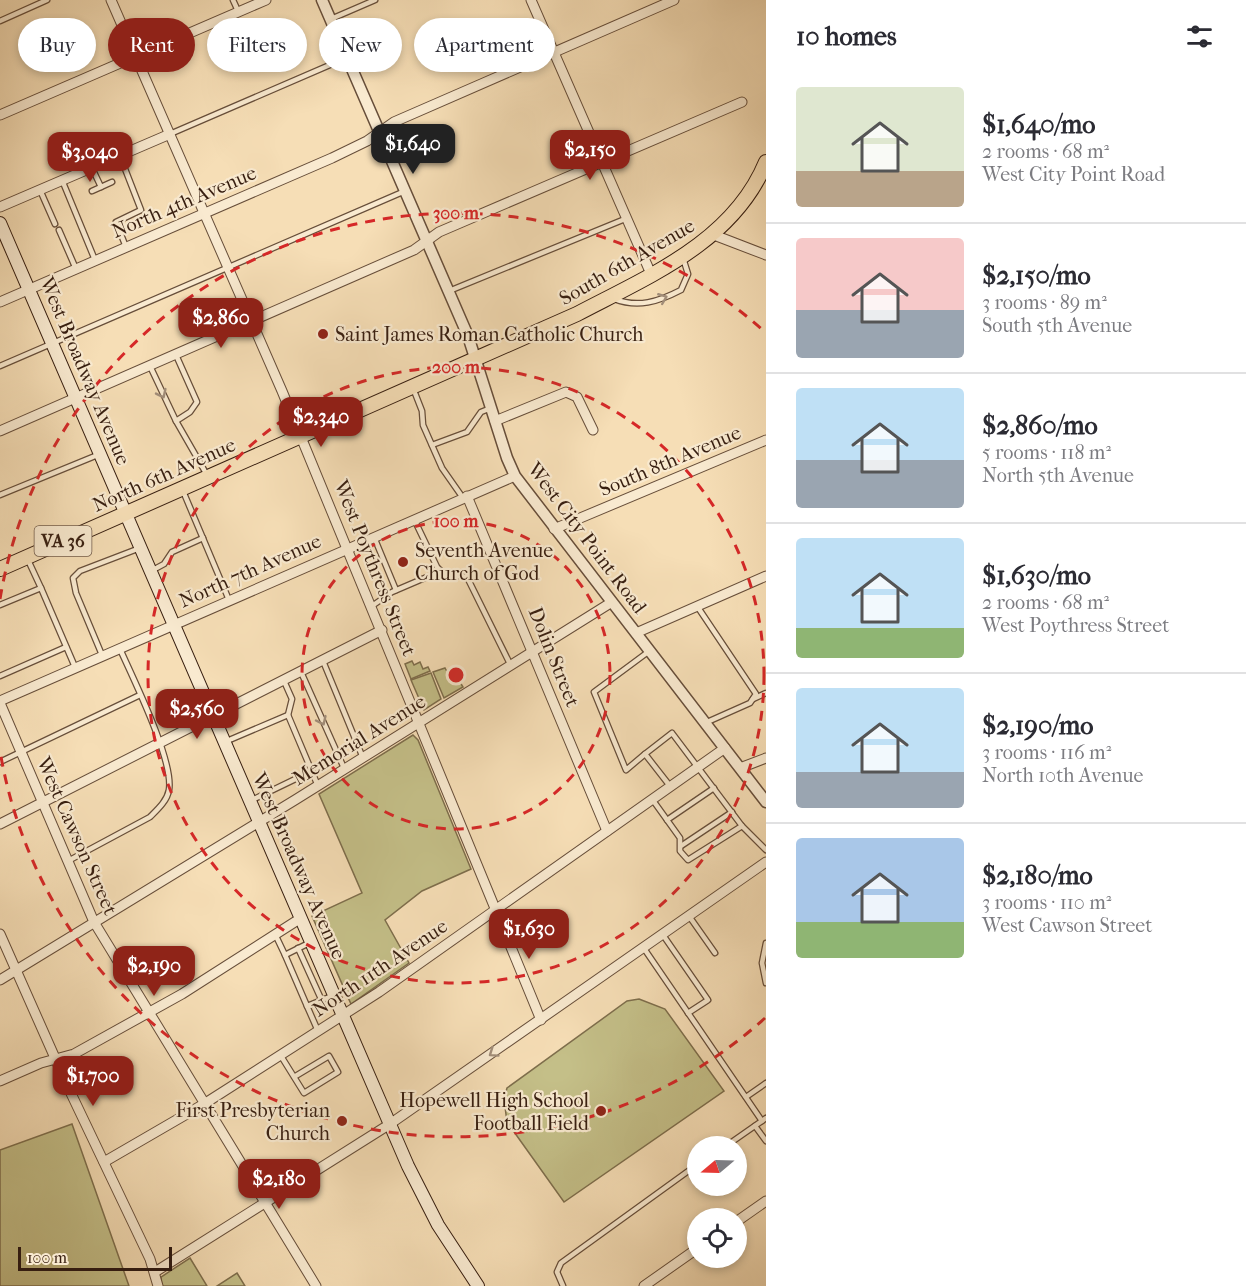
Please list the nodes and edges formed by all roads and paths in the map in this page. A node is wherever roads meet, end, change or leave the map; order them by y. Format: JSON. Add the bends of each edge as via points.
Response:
{"nodes":[{"id":1,"x":47,"y":0,"type":"edge"},
{"id":2,"x":111,"y":0,"type":"edge"},
{"id":3,"x":233,"y":0,"type":"edge"},
{"id":4,"x":266,"y":0,"type":"edge"},
{"id":5,"x":322,"y":0,"type":"edge"},
{"id":6,"x":375,"y":0,"type":"edge"},
{"id":7,"x":531,"y":0,"type":"edge"},
{"id":8,"x":674,"y":0,"type":"edge"},
{"id":9,"x":238,"y":12,"type":"junction"},
{"id":10,"x":119,"y":18,"type":"edge"},
{"id":11,"x":329,"y":18,"type":"edge"},
{"id":12,"x":334,"y":18,"type":"edge"},
{"id":13,"x":539,"y":18,"type":"edge"},
{"id":14,"x":0,"y":21,"type":"edge"},
{"id":15,"x":195,"y":31,"type":"edge"},
{"id":16,"x":555,"y":51,"type":"edge"},
{"id":17,"x":555,"y":57,"type":"edge"},
{"id":18,"x":108,"y":69,"type":"edge"},
{"id":19,"x":319,"y":70,"type":"edge"},
{"id":20,"x":143,"y":72,"type":"edge"},
{"id":21,"x":352,"y":72,"type":"edge"},
{"id":22,"x":508,"y":72,"type":"edge"},
{"id":23,"x":742,"y":102,"type":"dead end"},
{"id":24,"x":0,"y":115,"type":"edge"},
{"id":25,"x":379,"y":131,"type":"junction"},
{"id":26,"x":170,"y":134,"type":"junction"},
{"id":27,"x":119,"y":155,"type":"junction"},
{"id":28,"x":601,"y":162,"type":"junction"},
{"id":29,"x":766,"y":162,"type":"edge"},
{"id":30,"x":92,"y":168,"type":"junction"},
{"id":31,"x":62,"y":180,"type":"junction"},
{"id":32,"x":112,"y":182,"type":"dead end"},
{"id":33,"x":101,"y":187,"type":"junction"},
{"id":34,"x":40,"y":190,"type":"junction"},
{"id":35,"x":405,"y":190,"type":"junction"},
{"id":36,"x":92,"y":191,"type":"dead end"},
{"id":37,"x":0,"y":207,"type":"edge"},
{"id":38,"x":204,"y":213,"type":"junction"},
{"id":39,"x":625,"y":219,"type":"junction"},
{"id":40,"x":0,"y":223,"type":"edge"},
{"id":41,"x":55,"y":224,"type":"dead end"},
{"id":42,"x":60,"y":230,"type":"dead end"},
{"id":43,"x":714,"y":235,"type":"junction"},
{"id":44,"x":427,"y":241,"type":"junction"},
{"id":45,"x":126,"y":247,"type":"junction"},
{"id":46,"x":764,"y":251,"type":"edge"},
{"id":47,"x":682,"y":255,"type":"junction"},
{"id":48,"x":95,"y":260,"type":"junction"},
{"id":49,"x":228,"y":266,"type":"junction"},
{"id":50,"x":76,"y":268,"type":"junction"},
{"id":51,"x":651,"y":274,"type":"junction"},
{"id":52,"x":28,"y":289,"type":"junction"},
{"id":53,"x":449,"y":291,"type":"junction"},
{"id":54,"x":608,"y":298,"type":"junction"},
{"id":55,"x":0,"y":302,"type":"edge"},
{"id":56,"x":252,"y":321,"type":"junction"},
{"id":57,"x":52,"y":343,"type":"junction"},
{"id":58,"x":176,"y":355,"type":"junction"},
{"id":59,"x":476,"y":360,"type":"junction"},
{"id":60,"x":0,"y":366,"type":"edge"},
{"id":61,"x":150,"y":366,"type":"junction"},
{"id":62,"x":413,"y":387,"type":"junction"},
{"id":63,"x":76,"y":398,"type":"junction"},
{"id":64,"x":491,"y":408,"type":"junction"},
{"id":65,"x":176,"y":421,"type":"junction"},
{"id":66,"x":495,"y":421,"type":"junction"},
{"id":67,"x":593,"y":430,"type":"dead end"},
{"id":68,"x":0,"y":431,"type":"edge"},
{"id":69,"x":301,"y":436,"type":"junction"},
{"id":70,"x":766,"y":440,"type":"edge"},
{"id":71,"x":432,"y":446,"type":"junction"},
{"id":72,"x":100,"y":454,"type":"junction"},
{"id":73,"x":515,"y":476,"type":"junction"},
{"id":74,"x":208,"y":477,"type":"junction"},
{"id":75,"x":182,"y":489,"type":"junction"},
{"id":76,"x":0,"y":495,"type":"edge"},
{"id":77,"x":465,"y":497,"type":"junction"},
{"id":78,"x":125,"y":514,"type":"junction"},
{"id":79,"x":414,"y":519,"type":"junction"},
{"id":80,"x":555,"y":529,"type":"junction"},
{"id":81,"x":374,"y":537,"type":"junction"},
{"id":82,"x":203,"y":538,"type":"junction"},
{"id":83,"x":140,"y":548,"type":"junction"},
{"id":84,"x":348,"y":548,"type":"junction"},
{"id":85,"x":27,"y":557,"type":"junction"},
{"id":86,"x":0,"y":569,"type":"edge"},
{"id":87,"x":150,"y":571,"type":"junction"},
{"id":88,"x":441,"y":571,"type":"junction"},
{"id":89,"x":766,"y":576,"type":"edge"},
{"id":90,"x":41,"y":588,"type":"junction"},
{"id":91,"x":396,"y":590,"type":"junction"},
{"id":92,"x":229,"y":600,"type":"junction"},
{"id":93,"x":612,"y":602,"type":"junction"},
{"id":94,"x":0,"y":605,"type":"edge"},
{"id":95,"x":697,"y":605,"type":"junction"},
{"id":96,"x":372,"y":606,"type":"junction"},
{"id":97,"x":173,"y":624,"type":"junction"},
{"id":98,"x":382,"y":630,"type":"junction"},
{"id":99,"x":636,"y":633,"type":"junction"},
{"id":100,"x":66,"y":647,"type":"junction"},
{"id":101,"x":119,"y":648,"type":"junction"},
{"id":102,"x":650,"y":651,"type":"junction"},
{"id":103,"x":533,"y":652,"type":"junction"},
{"id":104,"x":102,"y":655,"type":"junction"},
{"id":105,"x":323,"y":661,"type":"junction"},
{"id":106,"x":511,"y":666,"type":"junction"},
{"id":107,"x":75,"y":667,"type":"junction"},
{"id":108,"x":301,"y":672,"type":"junction"},
{"id":109,"x":0,"y":676,"type":"edge"},
{"id":110,"x":284,"y":681,"type":"junction"},
{"id":111,"x":766,"y":693,"type":"edge"},
{"id":112,"x":140,"y":695,"type":"junction"},
{"id":113,"x":753,"y":699,"type":"junction"},
{"id":114,"x":0,"y":702,"type":"edge"},
{"id":115,"x":288,"y":715,"type":"junction"},
{"id":116,"x":213,"y":717,"type":"junction"},
{"id":117,"x":419,"y":723,"type":"junction"},
{"id":118,"x":705,"y":723,"type":"junction"},
{"id":119,"x":224,"y":743,"type":"junction"},
{"id":120,"x":159,"y":745,"type":"junction"},
{"id":121,"x":725,"y":748,"type":"junction"},
{"id":122,"x":21,"y":753,"type":"junction"},
{"id":123,"x":645,"y":754,"type":"junction"},
{"id":124,"x":363,"y":758,"type":"junction"},
{"id":125,"x":766,"y":758,"type":"edge"},
{"id":126,"x":0,"y":762,"type":"edge"},
{"id":127,"x":698,"y":767,"type":"junction"},
{"id":128,"x":740,"y":768,"type":"junction"},
{"id":129,"x":345,"y":770,"type":"junction"},
{"id":130,"x":312,"y":771,"type":"junction"},
{"id":131,"x":318,"y":786,"type":"junction"},
{"id":132,"x":670,"y":787,"type":"junction"},
{"id":133,"x":714,"y":788,"type":"junction"},
{"id":134,"x":652,"y":799,"type":"junction"},
{"id":135,"x":250,"y":801,"type":"junction"},
{"id":136,"x":766,"y":802,"type":"edge"},
{"id":137,"x":42,"y":804,"type":"junction"},
{"id":138,"x":732,"y":812,"type":"junction"},
{"id":139,"x":667,"y":820,"type":"junction"},
{"id":140,"x":259,"y":822,"type":"junction"},
{"id":141,"x":0,"y":825,"type":"edge"},
{"id":142,"x":742,"y":826,"type":"junction"},
{"id":143,"x":607,"y":831,"type":"junction"},
{"id":144,"x":681,"y":846,"type":"junction"},
{"id":145,"x":766,"y":850,"type":"edge"},
{"id":146,"x":66,"y":862,"type":"junction"},
{"id":147,"x":766,"y":862,"type":"edge"},
{"id":148,"x":495,"y":910,"type":"junction"},
{"id":149,"x":688,"y":916,"type":"junction"},
{"id":150,"x":301,"y":918,"type":"junction"},
{"id":151,"x":94,"y":922,"type":"junction"},
{"id":152,"x":275,"y":934,"type":"junction"},
{"id":153,"x":662,"y":934,"type":"junction"},
{"id":154,"x":1,"y":939,"type":"edge"},
{"id":155,"x":311,"y":941,"type":"junction"},
{"id":156,"x":766,"y":943,"type":"edge"},
{"id":157,"x":643,"y":947,"type":"junction"},
{"id":158,"x":298,"y":948,"type":"junction"},
{"id":159,"x":715,"y":953,"type":"dead end"},
{"id":160,"x":285,"y":955,"type":"junction"},
{"id":161,"x":16,"y":970,"type":"junction"},
{"id":162,"x":0,"y":980,"type":"edge"},
{"id":163,"x":766,"y":983,"type":"edge"},
{"id":164,"x":334,"y":995,"type":"junction"},
{"id":165,"x":322,"y":1000,"type":"junction"},
{"id":166,"x":307,"y":1006,"type":"junction"},
{"id":167,"x":148,"y":1013,"type":"junction"},
{"id":168,"x":688,"y":1013,"type":"junction"},
{"id":169,"x":343,"y":1015,"type":"junction"},
{"id":170,"x":541,"y":1020,"type":"junction"},
{"id":171,"x":318,"y":1031,"type":"junction"},
{"id":172,"x":281,"y":1056,"type":"junction"},
{"id":173,"x":56,"y":1060,"type":"junction"},
{"id":174,"x":294,"y":1077,"type":"junction"},
{"id":175,"x":0,"y":1081,"type":"edge"},
{"id":176,"x":766,"y":1083,"type":"edge"},
{"id":177,"x":746,"y":1097,"type":"junction"},
{"id":178,"x":204,"y":1104,"type":"junction"},
{"id":179,"x":764,"y":1119,"type":"edge"},
{"id":180,"x":390,"y":1124,"type":"junction"},
{"id":181,"x":755,"y":1126,"type":"junction"},
{"id":182,"x":740,"y":1136,"type":"edge"},
{"id":183,"x":766,"y":1141,"type":"edge"},
{"id":184,"x":105,"y":1162,"type":"junction"},
{"id":185,"x":687,"y":1172,"type":"edge"},
{"id":186,"x":766,"y":1201,"type":"edge"},
{"id":187,"x":264,"y":1204,"type":"junction"},
{"id":188,"x":747,"y":1214,"type":"edge"},
{"id":189,"x":687,"y":1256,"type":"edge"},
{"id":190,"x":155,"y":1272,"type":"junction"},
{"id":191,"x":158,"y":1286,"type":"edge"},
{"id":192,"x":316,"y":1286,"type":"edge"},
{"id":193,"x":478,"y":1286,"type":"edge"},
{"id":194,"x":562,"y":1286,"type":"edge"},
{"id":195,"x":644,"y":1286,"type":"edge"}],
"edges":[{"from":1,"to":14,"type":"lane"},
{"from":2,"to":10,"type":"street","name":"West Poythress Street"},
{"from":3,"to":9,"type":"lane"},
{"from":4,"to":9,"type":"street"},
{"from":5,"to":11,"type":"street","name":"West City Point Road"},
{"from":6,"to":12,"type":"lane"},
{"from":7,"to":13,"type":"street"},
{"from":8,"to":16,"type":"street","name":"North 4th Avenue"},
{"from":9,"to":15,"type":"street"},
{"from":17,"to":28,"type":"street"},
{"from":18,"to":24,"type":"street"},
{"from":19,"to":26,"type":"lane"},
{"from":20,"to":26,"type":"street","name":"West Poythress Street"},
{"from":21,"to":25,"type":"street","name":"West City Point Road"},
{"from":22,"to":25,"type":"street","name":"North 4th Avenue"},
{"from":23,"to":28,"type":"street"},
{"from":25,"to":35,"type":"street","name":"West City Point Road"},
{"from":25,"to":38,"type":"street","name":"North 4th Avenue","via":[[332,158]]},
{"from":26,"to":27,"type":"street"},
{"from":26,"to":38,"type":"street","name":"West Poythress Street"},
{"from":27,"to":30,"type":"street"},
{"from":27,"to":45,"type":"lane","via":[[141,210],[116,222]]},
{"from":28,"to":39,"type":"street"},
{"from":28,"to":44,"type":"street","via":[[439,232]]},
{"from":29,"to":43,"type":"main road","name":"South 6th Avenue","via":[[750,195]]},
{"from":30,"to":31,"type":"street"},
{"from":30,"to":33,"type":"lane"},
{"from":31,"to":34,"type":"street"},
{"from":31,"to":48,"type":"lane"},
{"from":32,"to":33,"type":"lane"},
{"from":33,"to":36,"type":"lane"},
{"from":34,"to":37,"type":"street"},
{"from":34,"to":41,"type":"lane"},
{"from":35,"to":44,"type":"street","name":"West City Point Road"},
{"from":35,"to":49,"type":"lane"},
{"from":38,"to":45,"type":"street","name":"North 4th Avenue"},
{"from":38,"to":49,"type":"street","name":"West Poythress Street"},
{"from":39,"to":51,"type":"street"},
{"from":39,"to":53,"type":"lane"},
{"from":40,"to":52,"type":"main road","name":"West Broadway Avenue"},
{"from":42,"to":50,"type":"lane"},
{"from":43,"to":46,"type":"street"},
{"from":43,"to":47,"type":"main road","name":"South 6th Avenue"},
{"from":44,"to":53,"type":"street","name":"West City Point Road"},
{"from":44,"to":56,"type":"street"},
{"from":45,"to":48,"type":"street","name":"North 4th Avenue"},
{"from":47,"to":51,"type":"main road","name":"South 6th Avenue"},
{"from":54,"to":47,"type":"lane","one_way":true,"via":[[642,304],[681,290],[688,274]]},
{"from":48,"to":50,"type":"street","name":"North 4th Avenue"},
{"from":49,"to":56,"type":"street","name":"West Poythress Street"},
{"from":49,"to":57,"type":"lane"},
{"from":50,"to":52,"type":"street","name":"North 4th Avenue"},
{"from":51,"to":54,"type":"main road","name":"South 6th Avenue"},
{"from":52,"to":55,"type":"street","name":"North 4th Avenue"},
{"from":52,"to":57,"type":"main road","name":"West Broadway Avenue"},
{"from":53,"to":59,"type":"street","name":"West City Point Road"},
{"from":54,"to":59,"type":"main road","name":"South 6th Avenue"},
{"from":56,"to":58,"type":"street"},
{"from":56,"to":69,"type":"street","name":"West Poythress Street"},
{"from":57,"to":60,"type":"lane"},
{"from":57,"to":63,"type":"main road","name":"West Broadway Avenue"},
{"from":58,"to":61,"type":"street"},
{"from":58,"to":65,"type":"lane","via":[[196,402],[190,412]]},
{"from":59,"to":62,"type":"main road","name":"North 6th Avenue"},
{"from":59,"to":64,"type":"street","name":"West City Point Road"},
{"from":61,"to":63,"type":"street"},
{"from":61,"to":65,"type":"lane","one_way":true},
{"from":62,"to":69,"type":"main road","name":"North 6th Avenue"},
{"from":62,"to":71,"type":"lane"},
{"from":63,"to":68,"type":"street"},
{"from":63,"to":72,"type":"main road","name":"West Broadway Avenue"},
{"from":64,"to":66,"type":"street","name":"West City Point Road"},
{"from":64,"to":71,"type":"lane","via":[[481,412],[467,432]]},
{"from":65,"to":74,"type":"lane"},
{"from":66,"to":67,"type":"street","via":[[566,392],[577,397]]},
{"from":66,"to":73,"type":"street","name":"West City Point Road"},
{"from":69,"to":74,"type":"main road","name":"North 6th Avenue"},
{"from":69,"to":84,"type":"street","name":"West Poythress Street"},
{"from":70,"to":80,"type":"street","name":"South 8th Avenue"},
{"from":71,"to":77,"type":"lane","via":[[448,480]]},
{"from":72,"to":76,"type":"lane"},
{"from":72,"to":78,"type":"main road","name":"West Broadway Avenue"},
{"from":73,"to":77,"type":"street","name":"North 7th Avenue"},
{"from":73,"to":80,"type":"street","name":"West City Point Road"},
{"from":74,"to":75,"type":"main road","name":"North 6th Avenue"},
{"from":75,"to":78,"type":"main road","name":"North 6th Avenue"},
{"from":75,"to":82,"type":"lane"},
{"from":77,"to":79,"type":"street","name":"North 7th Avenue"},
{"from":77,"to":103,"type":"street","name":"Dolin Street"},
{"from":78,"to":83,"type":"main road","name":"West Broadway Avenue"},
{"from":78,"to":85,"type":"main road","name":"North 6th Avenue","number":"VA 36"},
{"from":79,"to":81,"type":"street","name":"North 7th Avenue"},
{"from":79,"to":88,"type":"lane"},
{"from":80,"to":93,"type":"street","name":"West City Point Road"},
{"from":81,"to":84,"type":"street","name":"North 7th Avenue"},
{"from":81,"to":91,"type":"lane"},
{"from":82,"to":87,"type":"lane","via":[[172,552],[164,564]]},
{"from":82,"to":92,"type":"lane"},
{"from":83,"to":87,"type":"main road","name":"West Broadway Avenue"},
{"from":83,"to":104,"type":"lane","via":[[80,571],[73,578],[75,593]]},
{"from":84,"to":92,"type":"street","name":"North 7th Avenue"},
{"from":84,"to":96,"type":"street","name":"West Poythress Street"},
{"from":85,"to":86,"type":"main road","name":"North 6th Avenue","number":"VA 36"},
{"from":85,"to":90,"type":"lane"},
{"from":87,"to":97,"type":"main road","name":"West Broadway Avenue"},
{"from":88,"to":91,"type":"lane"},
{"from":88,"to":106,"type":"lane","via":[[466,576]]},
{"from":89,"to":95,"type":"street"},
{"from":90,"to":94,"type":"lane"},
{"from":90,"to":100,"type":"lane"},
{"from":91,"to":96,"type":"lane"},
{"from":92,"to":97,"type":"street","name":"North 7th Avenue"},
{"from":93,"to":99,"type":"street","name":"West City Point Road"},
{"from":93,"to":103,"type":"street","name":"Memorial Avenue"},
{"from":95,"to":99,"type":"street"},
{"from":95,"to":113,"type":"lane","via":[[756,694]]},
{"from":96,"to":98,"type":"street","name":"West Poythress Street"},
{"from":97,"to":101,"type":"street","name":"North 7th Avenue"},
{"from":97,"to":116,"type":"main road","name":"West Broadway Avenue"},
{"from":98,"to":105,"type":"street"},
{"from":98,"to":117,"type":"street","name":"West Poythress Street"},
{"from":99,"to":102,"type":"street","name":"West City Point Road"},
{"from":100,"to":107,"type":"lane"},
{"from":100,"to":109,"type":"lane"},
{"from":101,"to":104,"type":"street","name":"North 7th Avenue"},
{"from":101,"to":112,"type":"lane"},
{"from":102,"to":118,"type":"street","name":"West City Point Road"},
{"from":102,"to":123,"type":"lane","via":[[594,692],[626,770]]},
{"from":103,"to":106,"type":"street","name":"Memorial Avenue"},
{"from":103,"to":143,"type":"street","name":"Dolin Street"},
{"from":104,"to":107,"type":"street","name":"North 7th Avenue"},
{"from":105,"to":108,"type":"street"},
{"from":105,"to":124,"type":"lane"},
{"from":106,"to":117,"type":"street","name":"Memorial Avenue"},
{"from":107,"to":114,"type":"street","name":"North 7th Avenue"},
{"from":108,"to":110,"type":"street"},
{"from":108,"to":129,"type":"lane","one_way":true},
{"from":110,"to":115,"type":"lane","via":[[292,699]]},
{"from":110,"to":116,"type":"street"},
{"from":111,"to":113,"type":"lane"},
{"from":112,"to":120,"type":"lane"},
{"from":112,"to":122,"type":"lane"},
{"from":113,"to":118,"type":"lane"},
{"from":114,"to":122,"type":"street","name":"West Cawson Street"},
{"from":115,"to":119,"type":"lane"},
{"from":115,"to":130,"type":"lane"},
{"from":116,"to":119,"type":"main road","name":"West Broadway Avenue"},
{"from":116,"to":120,"type":"street"},
{"from":117,"to":124,"type":"street","name":"Memorial Avenue"},
{"from":117,"to":148,"type":"street","name":"West Poythress Street"},
{"from":118,"to":121,"type":"street","name":"West City Point Road"},
{"from":119,"to":135,"type":"main road","name":"West Broadway Avenue"},
{"from":120,"to":137,"type":"street"},
{"from":120,"to":146,"type":"lane","via":[[169,782],[158,809]]},
{"from":121,"to":127,"type":"street","name":"North 11th Avenue"},
{"from":121,"to":128,"type":"street","name":"West City Point Road"},
{"from":122,"to":126,"type":"lane"},
{"from":122,"to":137,"type":"street","name":"West Cawson Street"},
{"from":123,"to":127,"type":"lane","via":[[672,733]]},
{"from":123,"to":132,"type":"lane"},
{"from":124,"to":129,"type":"street","name":"Memorial Avenue"},
{"from":125,"to":128,"type":"street"},
{"from":127,"to":132,"type":"street","name":"North 11th Avenue"},
{"from":127,"to":133,"type":"lane"},
{"from":128,"to":136,"type":"street","name":"West City Point Road"},
{"from":129,"to":131,"type":"street","name":"Memorial Avenue"},
{"from":130,"to":131,"type":"lane"},
{"from":130,"to":135,"type":"lane"},
{"from":131,"to":140,"type":"street","name":"Memorial Avenue"},
{"from":132,"to":134,"type":"street","name":"North 11th Avenue"},
{"from":133,"to":138,"type":"lane"},
{"from":133,"to":139,"type":"lane"},
{"from":134,"to":139,"type":"lane"},
{"from":134,"to":143,"type":"street","name":"North 11th Avenue"},
{"from":135,"to":140,"type":"main road","name":"West Broadway Avenue"},
{"from":137,"to":141,"type":"street"},
{"from":137,"to":146,"type":"street","name":"West Cawson Street"},
{"from":138,"to":142,"type":"lane"},
{"from":138,"to":144,"type":"lane"},
{"from":139,"to":144,"type":"lane"},
{"from":140,"to":150,"type":"main road","name":"West Broadway Avenue"},
{"from":140,"to":151,"type":"street","name":"Memorial Avenue"},
{"from":142,"to":144,"type":"lane","via":[[693,860],[684,857]]},
{"from":142,"to":145,"type":"lane"},
{"from":143,"to":148,"type":"street","name":"North 11th Avenue"},
{"from":146,"to":151,"type":"street","name":"West Cawson Street"},
{"from":147,"to":149,"type":"street"},
{"from":148,"to":169,"type":"street","name":"North 11th Avenue"},
{"from":148,"to":170,"type":"street","name":"West Poythress Street"},
{"from":149,"to":153,"type":"street"},
{"from":149,"to":159,"type":"lane"},
{"from":150,"to":152,"type":"street"},
{"from":150,"to":155,"type":"main road","name":"West Broadway Avenue"},
{"from":151,"to":161,"type":"street","name":"Memorial Avenue"},
{"from":151,"to":167,"type":"street","name":"West Cawson Street"},
{"from":152,"to":160,"type":"lane"},
{"from":152,"to":167,"type":"street"},
{"from":153,"to":157,"type":"street"},
{"from":153,"to":168,"type":"lane","via":[[708,1000]]},
{"from":154,"to":161,"type":"street"},
{"from":155,"to":158,"type":"lane"},
{"from":155,"to":164,"type":"main road","name":"West Broadway Avenue"},
{"from":156,"to":163,"type":"lane","via":[[762,963]]},
{"from":157,"to":168,"type":"lane"},
{"from":157,"to":170,"type":"street"},
{"from":158,"to":160,"type":"lane"},
{"from":158,"to":165,"type":"lane"},
{"from":160,"to":166,"type":"lane"},
{"from":161,"to":162,"type":"street","name":"Memorial Avenue"},
{"from":161,"to":173,"type":"street"},
{"from":164,"to":165,"type":"lane"},
{"from":164,"to":169,"type":"main road","name":"West Broadway Avenue"},
{"from":165,"to":166,"type":"lane"},
{"from":166,"to":171,"type":"lane"},
{"from":167,"to":173,"type":"street"},
{"from":167,"to":178,"type":"street","name":"West Cawson Street"},
{"from":168,"to":177,"type":"lane"},
{"from":169,"to":171,"type":"street","name":"North 11th Avenue"},
{"from":169,"to":180,"type":"main road","name":"West Broadway Avenue"},
{"from":170,"to":180,"type":"street","one_way":true},
{"from":171,"to":172,"type":"street","name":"North 11th Avenue"},
{"from":172,"to":174,"type":"lane"},
{"from":172,"to":178,"type":"street","name":"North 11th Avenue"},
{"from":173,"to":175,"type":"street"},
{"from":173,"to":184,"type":"street"},
{"from":174,"to":174,"type":"lane","via":[[304,1093],[338,1072],[329,1056]]},
{"from":176,"to":177,"type":"lane"},
{"from":177,"to":179,"type":"lane"},
{"from":178,"to":184,"type":"street","name":"North 11th Avenue"},
{"from":178,"to":187,"type":"street","name":"West Cawson Street"},
{"from":179,"to":181,"type":"lane"},
{"from":180,"to":187,"type":"street"},
{"from":180,"to":193,"type":"main road","name":"West Broadway Avenue","via":[[438,1225]]},
{"from":181,"to":182,"type":"lane"},
{"from":181,"to":183,"type":"lane"},
{"from":184,"to":190,"type":"street"},
{"from":185,"to":194,"type":"lane","via":[[561,1263],[557,1272]]},
{"from":186,"to":188,"type":"street"},
{"from":187,"to":190,"type":"street"},
{"from":187,"to":192,"type":"street","name":"West Cawson Street"},
{"from":189,"to":195,"type":"street"},
{"from":190,"to":191,"type":"street"}]}
